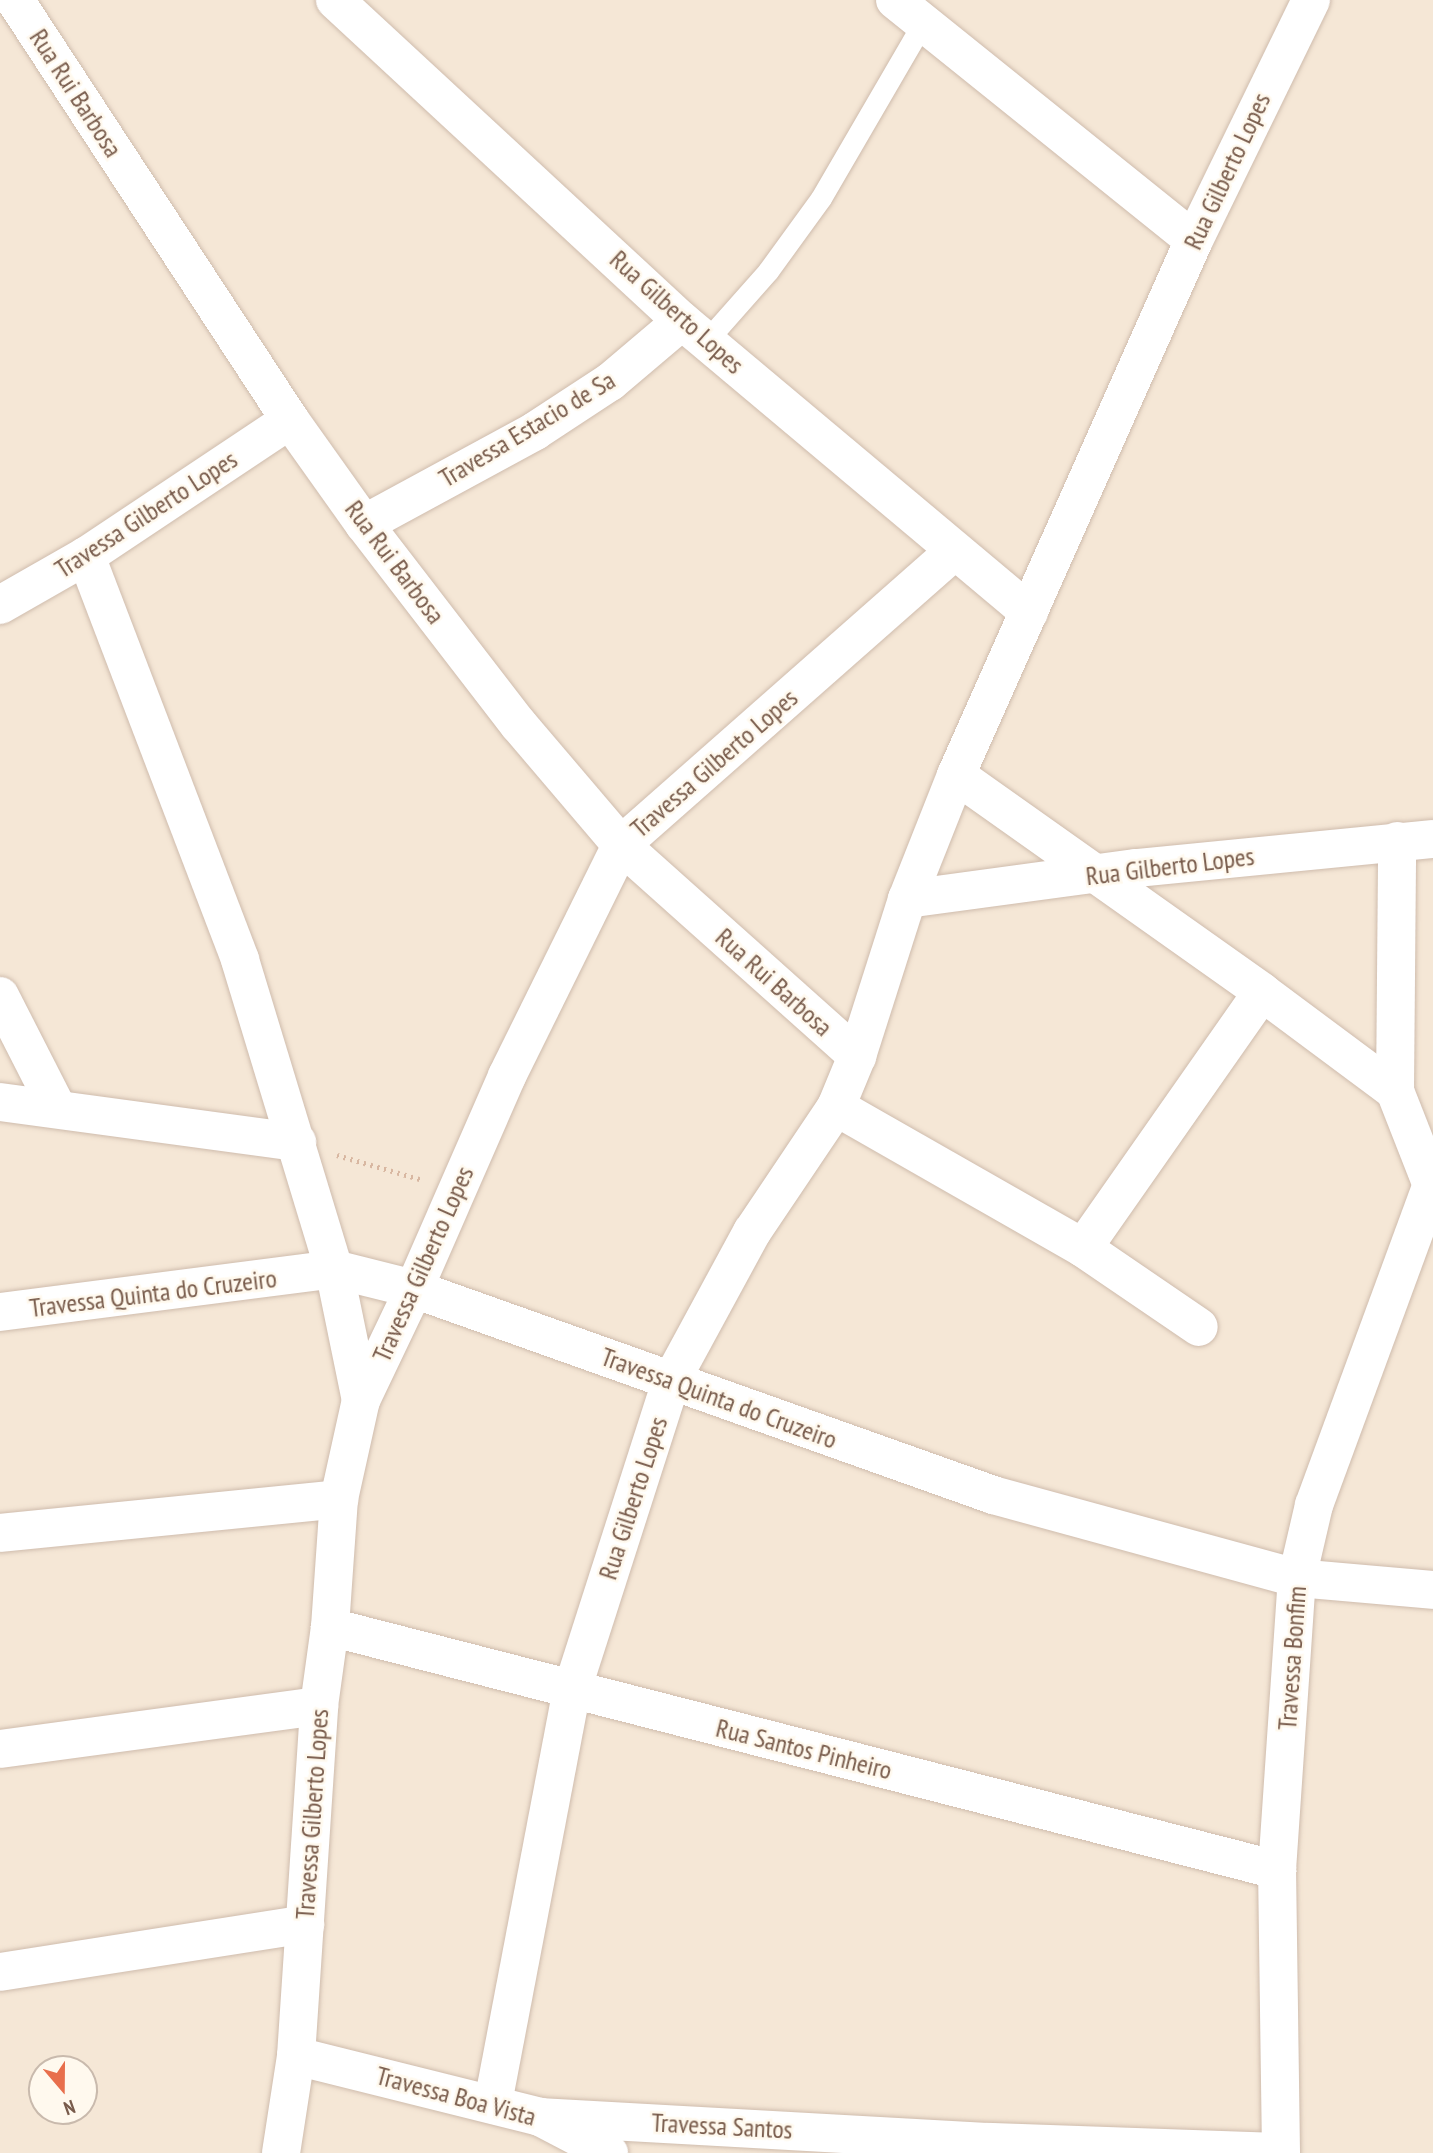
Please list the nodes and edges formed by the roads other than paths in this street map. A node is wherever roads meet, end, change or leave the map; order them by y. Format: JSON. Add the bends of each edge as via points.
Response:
{"nodes":[{"id":1,"x":15,"y":0,"type":"edge"},
{"id":2,"x":335,"y":0,"type":"edge"},
{"id":3,"x":1311,"y":0,"type":"edge"},
{"id":4,"x":917,"y":8,"type":"edge"},
{"id":5,"x":1194,"y":240,"type":"junction"},
{"id":6,"x":695,"y":330,"type":"junction"},
{"id":7,"x":290,"y":420,"type":"junction"},
{"id":8,"x":364,"y":524,"type":"junction"},
{"id":9,"x":954,"y":551,"type":"junction"},
{"id":10,"x":86,"y":556,"type":"junction"},
{"id":11,"x":0,"y":605,"type":"edge"},
{"id":12,"x":1029,"y":612,"type":"junction"},
{"id":13,"x":956,"y":775,"type":"junction"},
{"id":14,"x":1415,"y":840,"type":"edge"},
{"id":15,"x":621,"y":845,"type":"junction"},
{"id":16,"x":1094,"y":874,"type":"junction"},
{"id":17,"x":907,"y":899,"type":"junction"},
{"id":18,"x":1262,"y":992,"type":"junction"},
{"id":19,"x":0,"y":996,"type":"edge"},
{"id":20,"x":857,"y":1056,"type":"junction"},
{"id":21,"x":1395,"y":1091,"type":"junction"},
{"id":22,"x":0,"y":1102,"type":"edge"},
{"id":23,"x":836,"y":1107,"type":"junction"},
{"id":24,"x":57,"y":1108,"type":"junction"},
{"id":25,"x":297,"y":1143,"type":"junction"},
{"id":26,"x":1432,"y":1186,"type":"edge"},
{"id":27,"x":1083,"y":1248,"type":"junction"},
{"id":28,"x":334,"y":1269,"type":"junction"},
{"id":29,"x":414,"y":1289,"type":"junction"},
{"id":30,"x":0,"y":1312,"type":"edge"},
{"id":31,"x":1199,"y":1327,"type":"dead end"},
{"id":32,"x":671,"y":1381,"type":"junction"},
{"id":33,"x":361,"y":1399,"type":"junction"},
{"id":34,"x":339,"y":1499,"type":"junction"},
{"id":35,"x":0,"y":1533,"type":"edge"},
{"id":36,"x":1297,"y":1578,"type":"junction"},
{"id":37,"x":1433,"y":1590,"type":"edge"},
{"id":38,"x":330,"y":1627,"type":"junction"},
{"id":39,"x":572,"y":1690,"type":"junction"},
{"id":40,"x":319,"y":1706,"type":"junction"},
{"id":41,"x":0,"y":1749,"type":"edge"},
{"id":42,"x":1277,"y":1870,"type":"junction"},
{"id":43,"x":305,"y":1924,"type":"junction"},
{"id":44,"x":0,"y":1972,"type":"edge"},
{"id":45,"x":296,"y":2056,"type":"junction"},
{"id":46,"x":493,"y":2103,"type":"junction"},
{"id":47,"x":540,"y":2117,"type":"junction"},
{"id":48,"x":839,"y":2143,"type":"edge"},
{"id":49,"x":1282,"y":2152,"type":"edge"},
{"id":50,"x":281,"y":2153,"type":"edge"},
{"id":51,"x":609,"y":2153,"type":"edge"}],
"edges":[{"from":1,"to":7,"type":"street","name":"Rua Rui Barbosa"},
{"from":2,"to":6,"type":"street","name":"Rua Gilberto Lopes"},
{"from":3,"to":5,"type":"street","name":"Rua Gilberto Lopes"},
{"from":4,"to":5,"type":"street"},
{"from":4,"to":6,"type":"lane","via":[[821,198],[768,271]]},
{"from":5,"to":12,"type":"street","name":"Rua Gilberto Lopes"},
{"from":6,"to":8,"type":"street","name":"Travessa Estacio de Sa","via":[[535,431]]},
{"from":6,"to":9,"type":"street","name":"Rua Gilberto Lopes"},
{"from":7,"to":8,"type":"street","name":"Rua Rui Barbosa"},
{"from":7,"to":10,"type":"street","name":"Travessa Gilberto Lopes"},
{"from":8,"to":15,"type":"street","name":"Rua Rui Barbosa","via":[[519,725]]},
{"from":9,"to":12,"type":"street","name":"Rua Gilberto Lopes"},
{"from":9,"to":15,"type":"street","name":"Travessa Gilberto Lopes"},
{"from":10,"to":11,"type":"street","name":"Travessa Gilberto Lopes"},
{"from":10,"to":25,"type":"street","via":[[240,960]]},
{"from":12,"to":13,"type":"street","name":"Rua Gilberto Lopes"},
{"from":13,"to":16,"type":"street"},
{"from":13,"to":17,"type":"street","name":"Rua Gilberto Lopes"},
{"from":14,"to":16,"type":"street","name":"Rua Gilberto Lopes"},
{"from":14,"to":21,"type":"street"},
{"from":15,"to":20,"type":"street","name":"Rua Rui Barbosa"},
{"from":15,"to":29,"type":"street","name":"Travessa Gilberto Lopes","via":[[507,1076]]},
{"from":16,"to":17,"type":"street","name":"Rua Gilberto Lopes"},
{"from":16,"to":18,"type":"street"},
{"from":17,"to":20,"type":"street","name":"Rua Gilberto Lopes"},
{"from":18,"to":21,"type":"street"},
{"from":18,"to":27,"type":"street"},
{"from":19,"to":24,"type":"street"},
{"from":20,"to":23,"type":"street","name":"Rua Gilberto Lopes"},
{"from":21,"to":26,"type":"street"},
{"from":22,"to":24,"type":"street"},
{"from":23,"to":27,"type":"street"},
{"from":23,"to":32,"type":"street","name":"Rua Gilberto Lopes","via":[[752,1232]]},
{"from":24,"to":25,"type":"street"},
{"from":25,"to":28,"type":"street"},
{"from":26,"to":36,"type":"street","name":"Travessa Bonfim","via":[[1314,1505]]},
{"from":27,"to":31,"type":"street"},
{"from":28,"to":29,"type":"street","name":"Travessa Quinta do Cruzeiro"},
{"from":28,"to":30,"type":"street","name":"Travessa Quinta do Cruzeiro"},
{"from":28,"to":33,"type":"street"},
{"from":29,"to":32,"type":"street","name":"Travessa Quinta do Cruzeiro"},
{"from":29,"to":33,"type":"street","name":"Travessa Gilberto Lopes"},
{"from":32,"to":36,"type":"street","name":"Travessa Quinta do Cruzeiro","via":[[993,1495]]},
{"from":32,"to":39,"type":"street","name":"Rua Gilberto Lopes"},
{"from":33,"to":34,"type":"street","name":"Travessa Gilberto Lopes"},
{"from":34,"to":35,"type":"street"},
{"from":34,"to":38,"type":"street","name":"Travessa Gilberto Lopes"},
{"from":36,"to":37,"type":"street","name":"Travessa Quinta do Cruzeiro"},
{"from":36,"to":42,"type":"street","name":"Travessa Bonfim"},
{"from":38,"to":39,"type":"street","name":"Rua Santos Pinheiro"},
{"from":38,"to":40,"type":"street","name":"Travessa Gilberto Lopes"},
{"from":39,"to":42,"type":"street","name":"Rua Santos Pinheiro"},
{"from":39,"to":46,"type":"street","name":"Rua Gilberto Lopes"},
{"from":40,"to":41,"type":"street"},
{"from":40,"to":43,"type":"street","name":"Travessa Gilberto Lopes"},
{"from":42,"to":49,"type":"street","name":"Travessa Bonfim"},
{"from":43,"to":44,"type":"street"},
{"from":43,"to":45,"type":"street","name":"Travessa Gilberto Lopes"},
{"from":45,"to":46,"type":"street","name":"Travessa Boa Vista"},
{"from":45,"to":50,"type":"street","name":"Travessa Gilberto Lopes"},
{"from":46,"to":47,"type":"street","name":"Travessa Boa Vista"},
{"from":47,"to":48,"type":"street","name":"Travessa Santos"},
{"from":47,"to":51,"type":"street","name":"Travessa Boa Vista"},
{"from":48,"to":49,"type":"street","name":"Travessa Santos","via":[[990,2142]]}]}
